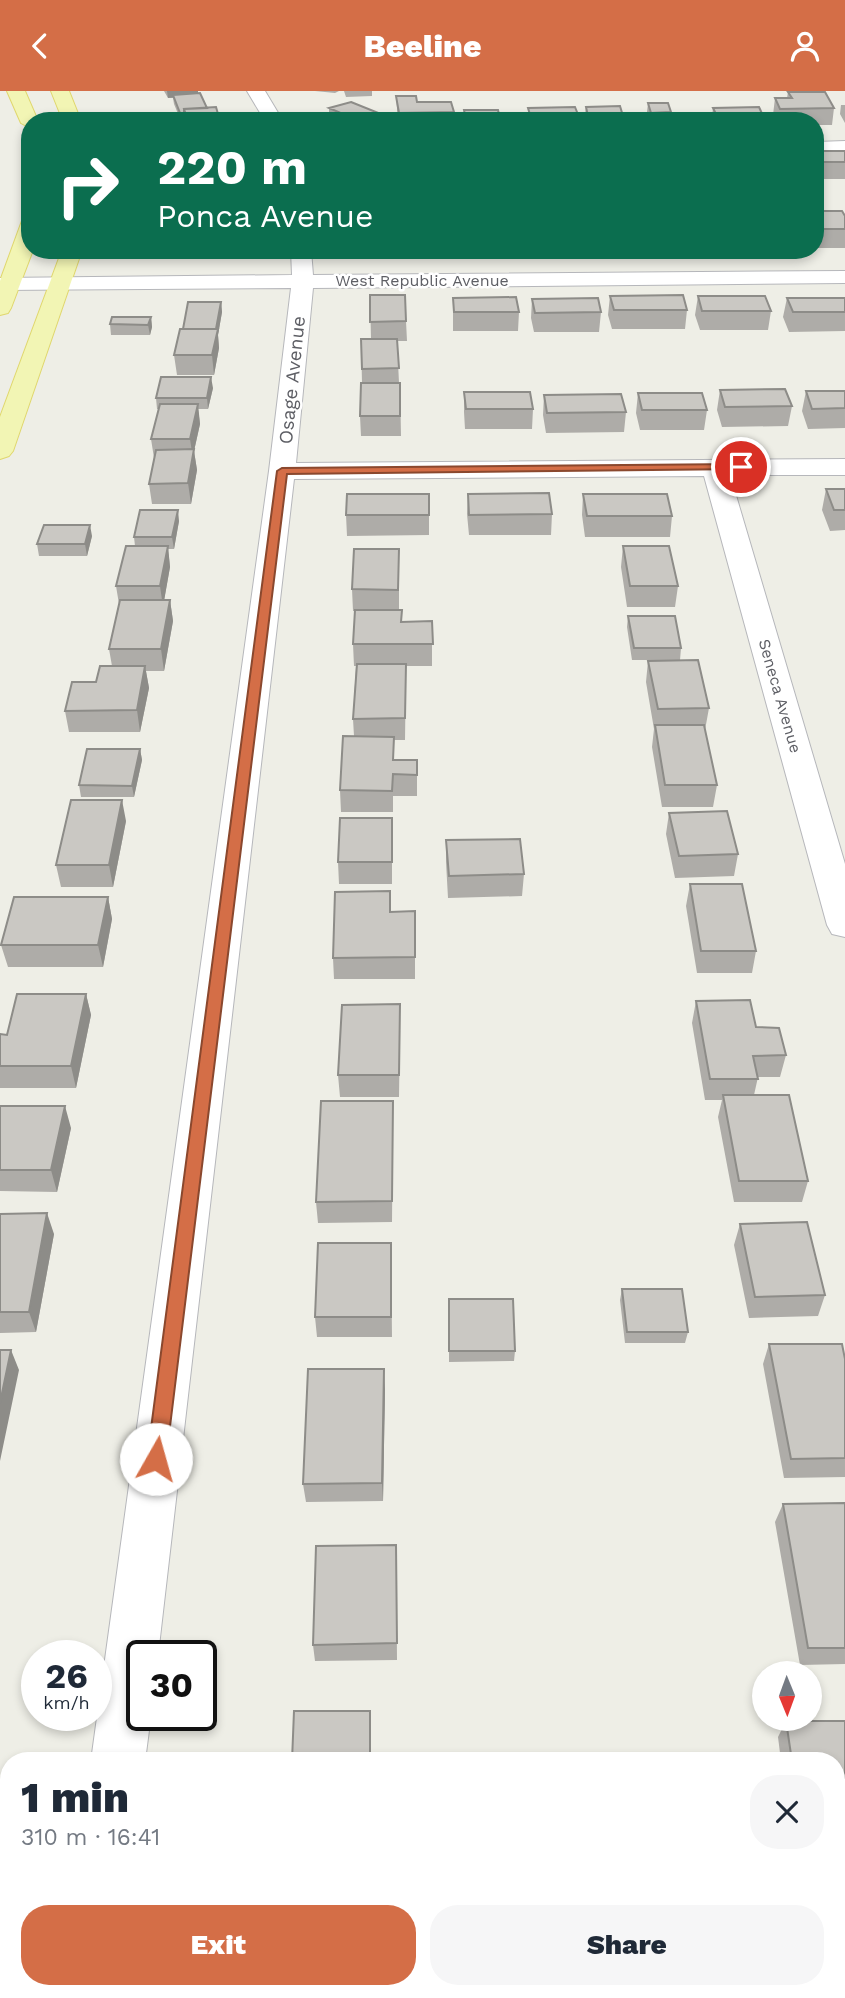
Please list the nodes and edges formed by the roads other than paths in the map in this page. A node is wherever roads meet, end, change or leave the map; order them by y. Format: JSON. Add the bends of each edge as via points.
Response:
{"nodes":[{"id":1,"x":16,"y":91,"type":"edge"},
{"id":2,"x":60,"y":91,"type":"edge"},
{"id":3,"x":256,"y":91,"type":"edge"},
{"id":4,"x":25,"y":112,"type":"edge"},
{"id":5,"x":68,"y":112,"type":"edge"},
{"id":6,"x":269,"y":112,"type":"edge"},
{"id":7,"x":845,"y":147,"type":"edge"},
{"id":8,"x":824,"y":148,"type":"edge"},
{"id":9,"x":21,"y":252,"type":"edge"},
{"id":10,"x":69,"y":259,"type":"edge"},
{"id":11,"x":302,"y":265,"type":"edge"},
{"id":12,"x":845,"y":277,"type":"edge"},
{"id":13,"x":5,"y":284,"type":"edge"},
{"id":14,"x":61,"y":284,"type":"junction"},
{"id":15,"x":0,"y":309,"type":"edge"},
{"id":16,"x":0,"y":451,"type":"edge"},
{"id":17,"x":715,"y":467,"type":"junction"},
{"id":18,"x":845,"y":467,"type":"edge"},
{"id":19,"x":282,"y":471,"type":"junction"},
{"id":20,"x":845,"y":925,"type":"edge"},
{"id":21,"x":119,"y":1752,"type":"edge"}],
"edges":[{"from":1,"to":4,"type":"main road"},
{"from":2,"to":5,"type":"main road"},
{"from":3,"to":6,"type":"street"},
{"from":7,"to":8,"type":"street"},
{"from":9,"to":13,"type":"main road"},
{"from":10,"to":14,"type":"main road"},
{"from":11,"to":12,"type":"street","name":"West Republic Avenue"},
{"from":11,"to":14,"type":"street","name":"West Republic Avenue"},
{"from":11,"to":19,"type":"street","name":"Osage Avenue"},
{"from":13,"to":14,"type":"street","name":"West Republic Avenue"},
{"from":13,"to":15,"type":"main road"},
{"from":14,"to":16,"type":"main road"},
{"from":17,"to":18,"type":"street"},
{"from":17,"to":19,"type":"street"},
{"from":17,"to":20,"type":"street","name":"Seneca Avenue"},
{"from":19,"to":21,"type":"street","name":"Osage Avenue"}]}
